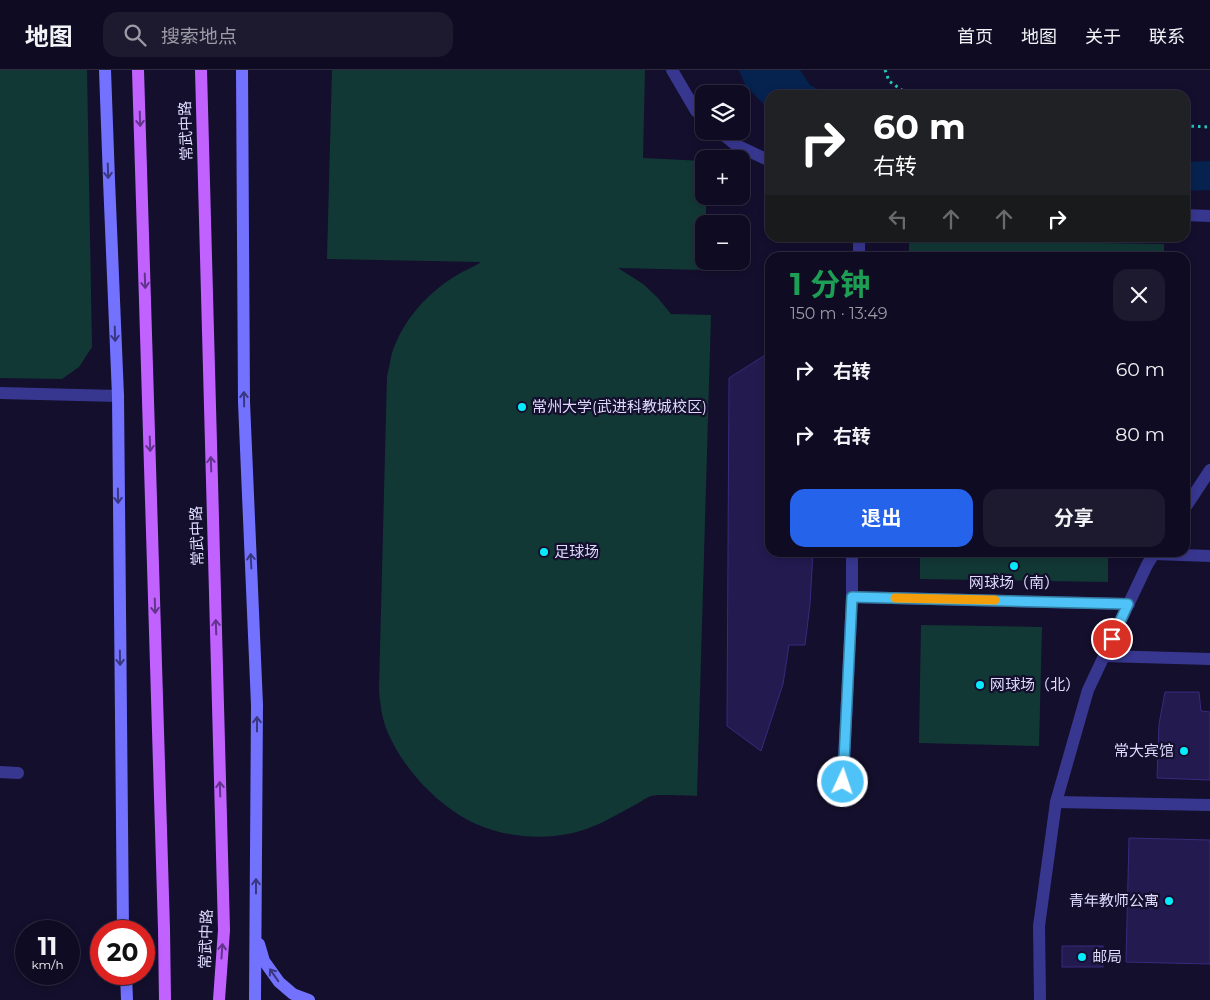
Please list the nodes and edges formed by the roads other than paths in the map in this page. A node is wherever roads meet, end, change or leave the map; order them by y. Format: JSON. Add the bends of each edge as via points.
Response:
{"nodes":[{"id":1,"x":105,"y":70,"type":"edge"},
{"id":2,"x":138,"y":70,"type":"edge"},
{"id":3,"x":201,"y":70,"type":"edge"},
{"id":4,"x":242,"y":70,"type":"edge"},
{"id":5,"x":672,"y":70,"type":"edge"},
{"id":6,"x":695,"y":109,"type":"edge"},
{"id":7,"x":730,"y":140,"type":"edge"},
{"id":8,"x":765,"y":159,"type":"edge"},
{"id":9,"x":1190,"y":215,"type":"edge"},
{"id":10,"x":1210,"y":216,"type":"edge"},
{"id":11,"x":0,"y":393,"type":"edge"},
{"id":12,"x":118,"y":396,"type":"junction"},
{"id":13,"x":1210,"y":470,"type":"edge"},
{"id":14,"x":1190,"y":500,"type":"edge"},
{"id":15,"x":1190,"y":555,"type":"edge"},
{"id":16,"x":1210,"y":556,"type":"edge"},
{"id":17,"x":852,"y":557,"type":"edge"},
{"id":18,"x":1152,"y":557,"type":"edge"},
{"id":19,"x":852,"y":597,"type":"junction"},
{"id":20,"x":1128,"y":604,"type":"junction"},
{"id":21,"x":1104,"y":656,"type":"junction"},
{"id":22,"x":1210,"y":659,"type":"edge"},
{"id":23,"x":0,"y":772,"type":"edge"},
{"id":24,"x":18,"y":773,"type":"dead end"},
{"id":25,"x":843,"y":782,"type":"dead end"},
{"id":26,"x":1056,"y":802,"type":"junction"},
{"id":27,"x":1210,"y":805,"type":"edge"},
{"id":28,"x":123,"y":920,"type":"edge"},
{"id":29,"x":256,"y":935,"type":"junction"},
{"id":30,"x":126,"y":985,"type":"edge"},
{"id":31,"x":127,"y":1000,"type":"edge"},
{"id":32,"x":166,"y":1000,"type":"edge"},
{"id":33,"x":219,"y":1000,"type":"edge"},
{"id":34,"x":255,"y":1000,"type":"edge"},
{"id":35,"x":309,"y":1000,"type":"edge"},
{"id":36,"x":1040,"y":1000,"type":"edge"}],
"edges":[{"from":1,"to":12,"type":"street","one_way":true},
{"from":2,"to":32,"type":"main road","one_way":true},
{"from":33,"to":3,"type":"main road","name":"常武中路","one_way":true,"via":[[224,930]]},
{"from":29,"to":4,"type":"street","one_way":true,"via":[[257,705],[244,402]]},
{"from":5,"to":6,"type":"lane"},
{"from":7,"to":8,"type":"lane"},
{"from":9,"to":10,"type":"lane"},
{"from":11,"to":12,"type":"lane"},
{"from":12,"to":28,"type":"street","one_way":true},
{"from":13,"to":14,"type":"lane"},
{"from":15,"to":16,"type":"lane"},
{"from":17,"to":19,"type":"lane"},
{"from":18,"to":20,"type":"lane"},
{"from":19,"to":20,"type":"lane"},
{"from":19,"to":25,"type":"lane"},
{"from":20,"to":21,"type":"lane"},
{"from":21,"to":22,"type":"lane"},
{"from":21,"to":26,"type":"lane","via":[[1088,690]]},
{"from":23,"to":24,"type":"lane"},
{"from":26,"to":27,"type":"lane"},
{"from":26,"to":36,"type":"lane","via":[[1039,926]]},
{"from":29,"to":34,"type":"street"},
{"from":35,"to":29,"type":"street","one_way":true,"via":[[294,994],[279,982],[264,961]]},
{"from":30,"to":31,"type":"street"}]}
